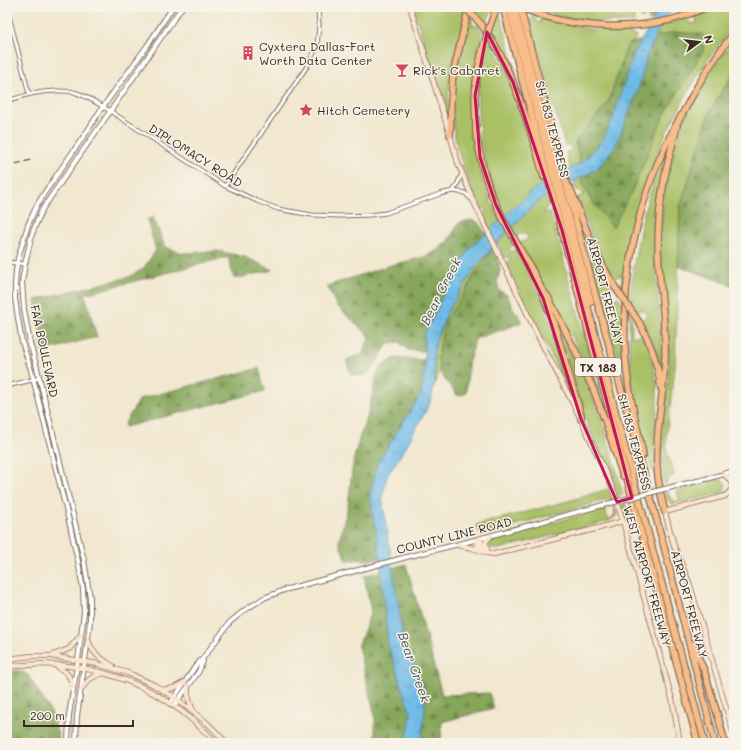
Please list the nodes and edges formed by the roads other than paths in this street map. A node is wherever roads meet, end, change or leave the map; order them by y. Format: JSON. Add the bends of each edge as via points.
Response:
{"nodes":[{"id":1,"x":174,"y":7,"type":"edge"},
{"id":2,"x":318,"y":7,"type":"edge"},
{"id":3,"x":410,"y":7,"type":"edge"},
{"id":4,"x":465,"y":7,"type":"edge"},
{"id":5,"x":469,"y":7,"type":"edge"},
{"id":6,"x":497,"y":7,"type":"edge"},
{"id":7,"x":504,"y":7,"type":"edge"},
{"id":8,"x":509,"y":7,"type":"edge"},
{"id":9,"x":514,"y":7,"type":"edge"},
{"id":10,"x":520,"y":7,"type":"edge"},
{"id":11,"x":708,"y":7,"type":"edge"},
{"id":12,"x":7,"y":8,"type":"edge"},
{"id":13,"x":181,"y":9,"type":"edge"},
{"id":14,"x":734,"y":33,"type":"edge"},
{"id":15,"x":140,"y":55,"type":"junction"},
{"id":16,"x":146,"y":60,"type":"junction"},
{"id":17,"x":29,"y":94,"type":"junction"},
{"id":18,"x":7,"y":100,"type":"edge"},
{"id":19,"x":103,"y":107,"type":"junction"},
{"id":20,"x":110,"y":111,"type":"junction"},
{"id":21,"x":678,"y":120,"type":"junction"},
{"id":22,"x":450,"y":135,"type":"junction"},
{"id":23,"x":70,"y":157,"type":"junction"},
{"id":24,"x":549,"y":159,"type":"junction"},
{"id":25,"x":76,"y":160,"type":"junction"},
{"id":26,"x":462,"y":174,"type":"junction"},
{"id":27,"x":225,"y":186,"type":"junction"},
{"id":28,"x":452,"y":190,"type":"junction"},
{"id":29,"x":473,"y":200,"type":"junction"},
{"id":30,"x":563,"y":201,"type":"junction"},
{"id":31,"x":37,"y":205,"type":"junction"},
{"id":32,"x":43,"y":208,"type":"junction"},
{"id":33,"x":7,"y":262,"type":"edge"},
{"id":34,"x":17,"y":263,"type":"junction"},
{"id":35,"x":25,"y":264,"type":"junction"},
{"id":36,"x":541,"y":288,"type":"junction"},
{"id":37,"x":26,"y":322,"type":"junction"},
{"id":38,"x":19,"y":324,"type":"junction"},
{"id":39,"x":40,"y":378,"type":"junction"},
{"id":40,"x":33,"y":379,"type":"junction"},
{"id":41,"x":7,"y":386,"type":"edge"},
{"id":42,"x":662,"y":399,"type":"junction"},
{"id":43,"x":581,"y":419,"type":"junction"},
{"id":44,"x":55,"y":444,"type":"junction"},
{"id":45,"x":50,"y":445,"type":"junction"},
{"id":46,"x":58,"y":464,"type":"junction"},
{"id":47,"x":734,"y":471,"type":"edge"},
{"id":48,"x":724,"y":474,"type":"junction"},
{"id":49,"x":648,"y":489,"type":"junction"},
{"id":50,"x":634,"y":505,"type":"junction"},
{"id":51,"x":665,"y":512,"type":"junction"},
{"id":52,"x":74,"y":519,"type":"junction"},
{"id":53,"x":69,"y":521,"type":"junction"},
{"id":54,"x":623,"y":521,"type":"junction"},
{"id":55,"x":490,"y":536,"type":"junction"},
{"id":56,"x":478,"y":540,"type":"junction"},
{"id":57,"x":458,"y":545,"type":"junction"},
{"id":58,"x":488,"y":553,"type":"junction"},
{"id":59,"x":685,"y":625,"type":"junction"},
{"id":60,"x":81,"y":635,"type":"junction"},
{"id":61,"x":88,"y":639,"type":"junction"},
{"id":62,"x":51,"y":656,"type":"junction"},
{"id":63,"x":7,"y":659,"type":"edge"},
{"id":64,"x":78,"y":660,"type":"junction"},
{"id":65,"x":84,"y":661,"type":"junction"},
{"id":66,"x":55,"y":665,"type":"junction"},
{"id":67,"x":7,"y":667,"type":"edge"},
{"id":68,"x":77,"y":667,"type":"junction"},
{"id":69,"x":84,"y":668,"type":"junction"},
{"id":70,"x":119,"y":670,"type":"junction"},
{"id":71,"x":104,"y":673,"type":"junction"},
{"id":72,"x":186,"y":684,"type":"junction"},
{"id":73,"x":73,"y":687,"type":"junction"},
{"id":74,"x":80,"y":690,"type":"junction"},
{"id":75,"x":162,"y":690,"type":"junction"},
{"id":76,"x":176,"y":698,"type":"junction"},
{"id":77,"x":172,"y":705,"type":"junction"},
{"id":78,"x":194,"y":712,"type":"junction"},
{"id":79,"x":734,"y":735,"type":"edge"},
{"id":80,"x":715,"y":742,"type":"edge"},
{"id":81,"x":68,"y":743,"type":"edge"},
{"id":82,"x":76,"y":743,"type":"edge"},
{"id":83,"x":216,"y":743,"type":"edge"},
{"id":84,"x":228,"y":743,"type":"edge"},
{"id":85,"x":680,"y":743,"type":"edge"},
{"id":86,"x":698,"y":743,"type":"edge"},
{"id":87,"x":705,"y":743,"type":"edge"},
{"id":88,"x":708,"y":743,"type":"edge"},
{"id":89,"x":725,"y":743,"type":"edge"}],
"edges":[{"from":1,"to":13,"type":"street"},
{"from":1,"to":15,"type":"street","name":"FAA BOULEVARD"},
{"from":2,"to":27,"type":"street","via":[[317,46],[308,65]]},
{"from":3,"to":22,"type":"main road"},
{"from":4,"to":24,"type":"highway","bridge":true,"via":[[491,37],[501,54],[518,96]]},
{"from":5,"to":22,"type":"highway","via":[[453,74]]},
{"from":6,"to":36,"type":"highway","bridge":true,"via":[[477,71],[476,133],[481,163],[491,194],[502,219]]},
{"from":7,"to":24,"type":"highway","name":"AIRPORT FREEWAY","number":"TX 183"},
{"from":8,"to":24,"type":"highway","name":"SH 183 TEXPRESS"},
{"from":9,"to":24,"type":"highway","name":"SH 183 TEXPRESS"},
{"from":10,"to":11,"type":"highway","via":[[568,22],[630,26],[670,20]]},
{"from":10,"to":24,"type":"highway","name":"AIRPORT FREEWAY","number":"TX 183"},
{"from":12,"to":17,"type":"street"},
{"from":13,"to":16,"type":"street","name":"FAA BOULEVARD"},
{"from":14,"to":21,"type":"highway","via":[[697,86]]},
{"from":15,"to":16,"type":"street"},
{"from":15,"to":19,"type":"street","name":"FAA BOULEVARD"},
{"from":16,"to":20,"type":"street","name":"FAA BOULEVARD"},
{"from":17,"to":18,"type":"street","name":"DIPLOMACY ROAD"},
{"from":17,"to":19,"type":"street","name":"DIPLOMACY ROAD","via":[[53,90],[69,91]]},
{"from":19,"to":20,"type":"street","name":"DIPLOMACY ROAD"},
{"from":19,"to":23,"type":"street","name":"FAA BOULEVARD"},
{"from":20,"to":25,"type":"street","name":"FAA BOULEVARD"},
{"from":20,"to":27,"type":"street","name":"DIPLOMACY ROAD"},
{"from":21,"to":42,"type":"highway","via":[[664,177],[659,221],[658,257],[666,349]]},
{"from":21,"to":49,"type":"highway","via":[[661,154],[646,195],[634,242],[627,290],[627,376]]},
{"from":22,"to":26,"type":"main road"},
{"from":23,"to":25,"type":"street"},
{"from":23,"to":31,"type":"street","name":"FAA BOULEVARD"},
{"from":24,"to":30,"type":"highway"},
{"from":24,"to":30,"type":"highway","name":"SH 183 TEXPRESS"},
{"from":24,"to":30,"type":"highway","name":"AIRPORT FREEWAY","number":"TX 183","via":[[565,179]]},
{"from":25,"to":32,"type":"street","name":"FAA BOULEVARD"},
{"from":26,"to":28,"type":"street"},
{"from":26,"to":29,"type":"main road"},
{"from":27,"to":28,"type":"street","name":"DIPLOMACY ROAD","via":[[278,209],[312,215],[340,216],[386,213]]},
{"from":28,"to":29,"type":"street","via":[[465,193]]},
{"from":29,"to":43,"type":"main road","via":[[543,347]]},
{"from":30,"to":42,"type":"highway","bridge":true,"via":[[649,340],[656,360]]},
{"from":30,"to":49,"type":"highway","name":"AIRPORT FREEWAY","number":"TX 183"},
{"from":30,"to":50,"type":"highway","name":"AIRPORT FREEWAY","number":"TX 183","via":[[562,230]]},
{"from":30,"to":87,"type":"highway","name":"SH 183 TEXPRESS"},
{"from":30,"to":88,"type":"highway","name":"SH 183 TEXPRESS"},
{"from":31,"to":32,"type":"street"},
{"from":31,"to":34,"type":"street","name":"FAA BOULEVARD"},
{"from":32,"to":35,"type":"street","name":"FAA BOULEVARD","via":[[32,234]]},
{"from":33,"to":34,"type":"street"},
{"from":34,"to":35,"type":"street"},
{"from":34,"to":38,"type":"street","name":"FAA BOULEVARD","via":[[15,285]]},
{"from":35,"to":37,"type":"street","name":"FAA BOULEVARD","via":[[22,282]]},
{"from":36,"to":43,"type":"highway","via":[[556,330]]},
{"from":36,"to":50,"type":"highway","via":[[548,297],[594,391]]},
{"from":37,"to":38,"type":"street"},
{"from":37,"to":39,"type":"street","name":"FAA BOULEVARD"},
{"from":38,"to":40,"type":"street","name":"FAA BOULEVARD"},
{"from":39,"to":40,"type":"street"},
{"from":39,"to":44,"type":"street","name":"FAA BOULEVARD"},
{"from":40,"to":41,"type":"street"},
{"from":40,"to":45,"type":"street","name":"FAA BOULEVARD"},
{"from":42,"to":51,"type":"highway","via":[[657,438],[657,467]]},
{"from":43,"to":54,"type":"main road","name":"WEST AIRPORT FREEWAY","via":[[612,489]]},
{"from":44,"to":45,"type":"street"},
{"from":44,"to":46,"type":"street","name":"FAA BOULEVARD"},
{"from":45,"to":46,"type":"street","name":"FAA BOULEVARD"},
{"from":46,"to":52,"type":"street","name":"FAA BOULEVARD"},
{"from":46,"to":53,"type":"street","name":"FAA BOULEVARD"},
{"from":47,"to":48,"type":"street","name":"COUNTY LINE ROAD"},
{"from":48,"to":51,"type":"main road","via":[[732,487],[725,496]]},
{"from":48,"to":55,"type":"street","name":"COUNTY LINE ROAD","bridge":true},
{"from":49,"to":59,"type":"highway","name":"AIRPORT FREEWAY","number":"TX 183"},
{"from":50,"to":86,"type":"highway","name":"AIRPORT FREEWAY","number":"TX 183"},
{"from":51,"to":79,"type":"main road","via":[[674,546],[690,584]]},
{"from":52,"to":53,"type":"street"},
{"from":52,"to":61,"type":"street","name":"FAA BOULEVARD","via":[[90,598]]},
{"from":53,"to":60,"type":"street","name":"FAA BOULEVARD","via":[[83,589]]},
{"from":54,"to":58,"type":"main road","via":[[494,554]]},
{"from":54,"to":85,"type":"main road","name":"WEST AIRPORT FREEWAY","via":[[673,703]]},
{"from":55,"to":56,"type":"street","name":"COUNTY LINE ROAD"},
{"from":55,"to":58,"type":"main road","via":[[486,541]]},
{"from":56,"to":57,"type":"street","name":"COUNTY LINE ROAD"},
{"from":56,"to":58,"type":"main road","via":[[479,550]]},
{"from":57,"to":58,"type":"main road"},
{"from":57,"to":72,"type":"street","name":"COUNTY LINE ROAD","via":[[357,570],[264,598],[230,622],[203,658],[198,671]]},
{"from":59,"to":80,"type":"highway","name":"AIRPORT FREEWAY","number":"TX 183"},
{"from":59,"to":89,"type":"highway","via":[[704,670]]},
{"from":60,"to":62,"type":"main road","via":[[69,649]]},
{"from":60,"to":64,"type":"street","name":"FAA BOULEVARD"},
{"from":61,"to":65,"type":"street","name":"FAA BOULEVARD"},
{"from":61,"to":70,"type":"main road","via":[[96,655]]},
{"from":62,"to":63,"type":"main road"},
{"from":62,"to":64,"type":"main road"},
{"from":64,"to":65,"type":"main road"},
{"from":64,"to":68,"type":"street","name":"FAA BOULEVARD"},
{"from":65,"to":69,"type":"street","name":"FAA BOULEVARD"},
{"from":65,"to":70,"type":"main road"},
{"from":66,"to":67,"type":"main road"},
{"from":66,"to":68,"type":"main road"},
{"from":66,"to":73,"type":"main road","via":[[71,678]]},
{"from":68,"to":69,"type":"main road"},
{"from":68,"to":73,"type":"street","name":"FAA BOULEVARD"},
{"from":69,"to":71,"type":"main road"},
{"from":69,"to":74,"type":"street","name":"FAA BOULEVARD"},
{"from":70,"to":75,"type":"main road"},
{"from":71,"to":74,"type":"main road","via":[[92,677]]},
{"from":71,"to":77,"type":"main road","via":[[135,684]]},
{"from":72,"to":75,"type":"main road"},
{"from":72,"to":76,"type":"street","name":"COUNTY LINE ROAD"},
{"from":72,"to":78,"type":"main road"},
{"from":73,"to":81,"type":"street","name":"FAA BOULEVARD"},
{"from":74,"to":82,"type":"street","name":"FAA BOULEVARD"},
{"from":75,"to":76,"type":"main road"},
{"from":76,"to":77,"type":"street","name":"COUNTY LINE ROAD"},
{"from":76,"to":78,"type":"main road"},
{"from":77,"to":83,"type":"main road","via":[[189,717]]},
{"from":78,"to":84,"type":"main road"}]}
